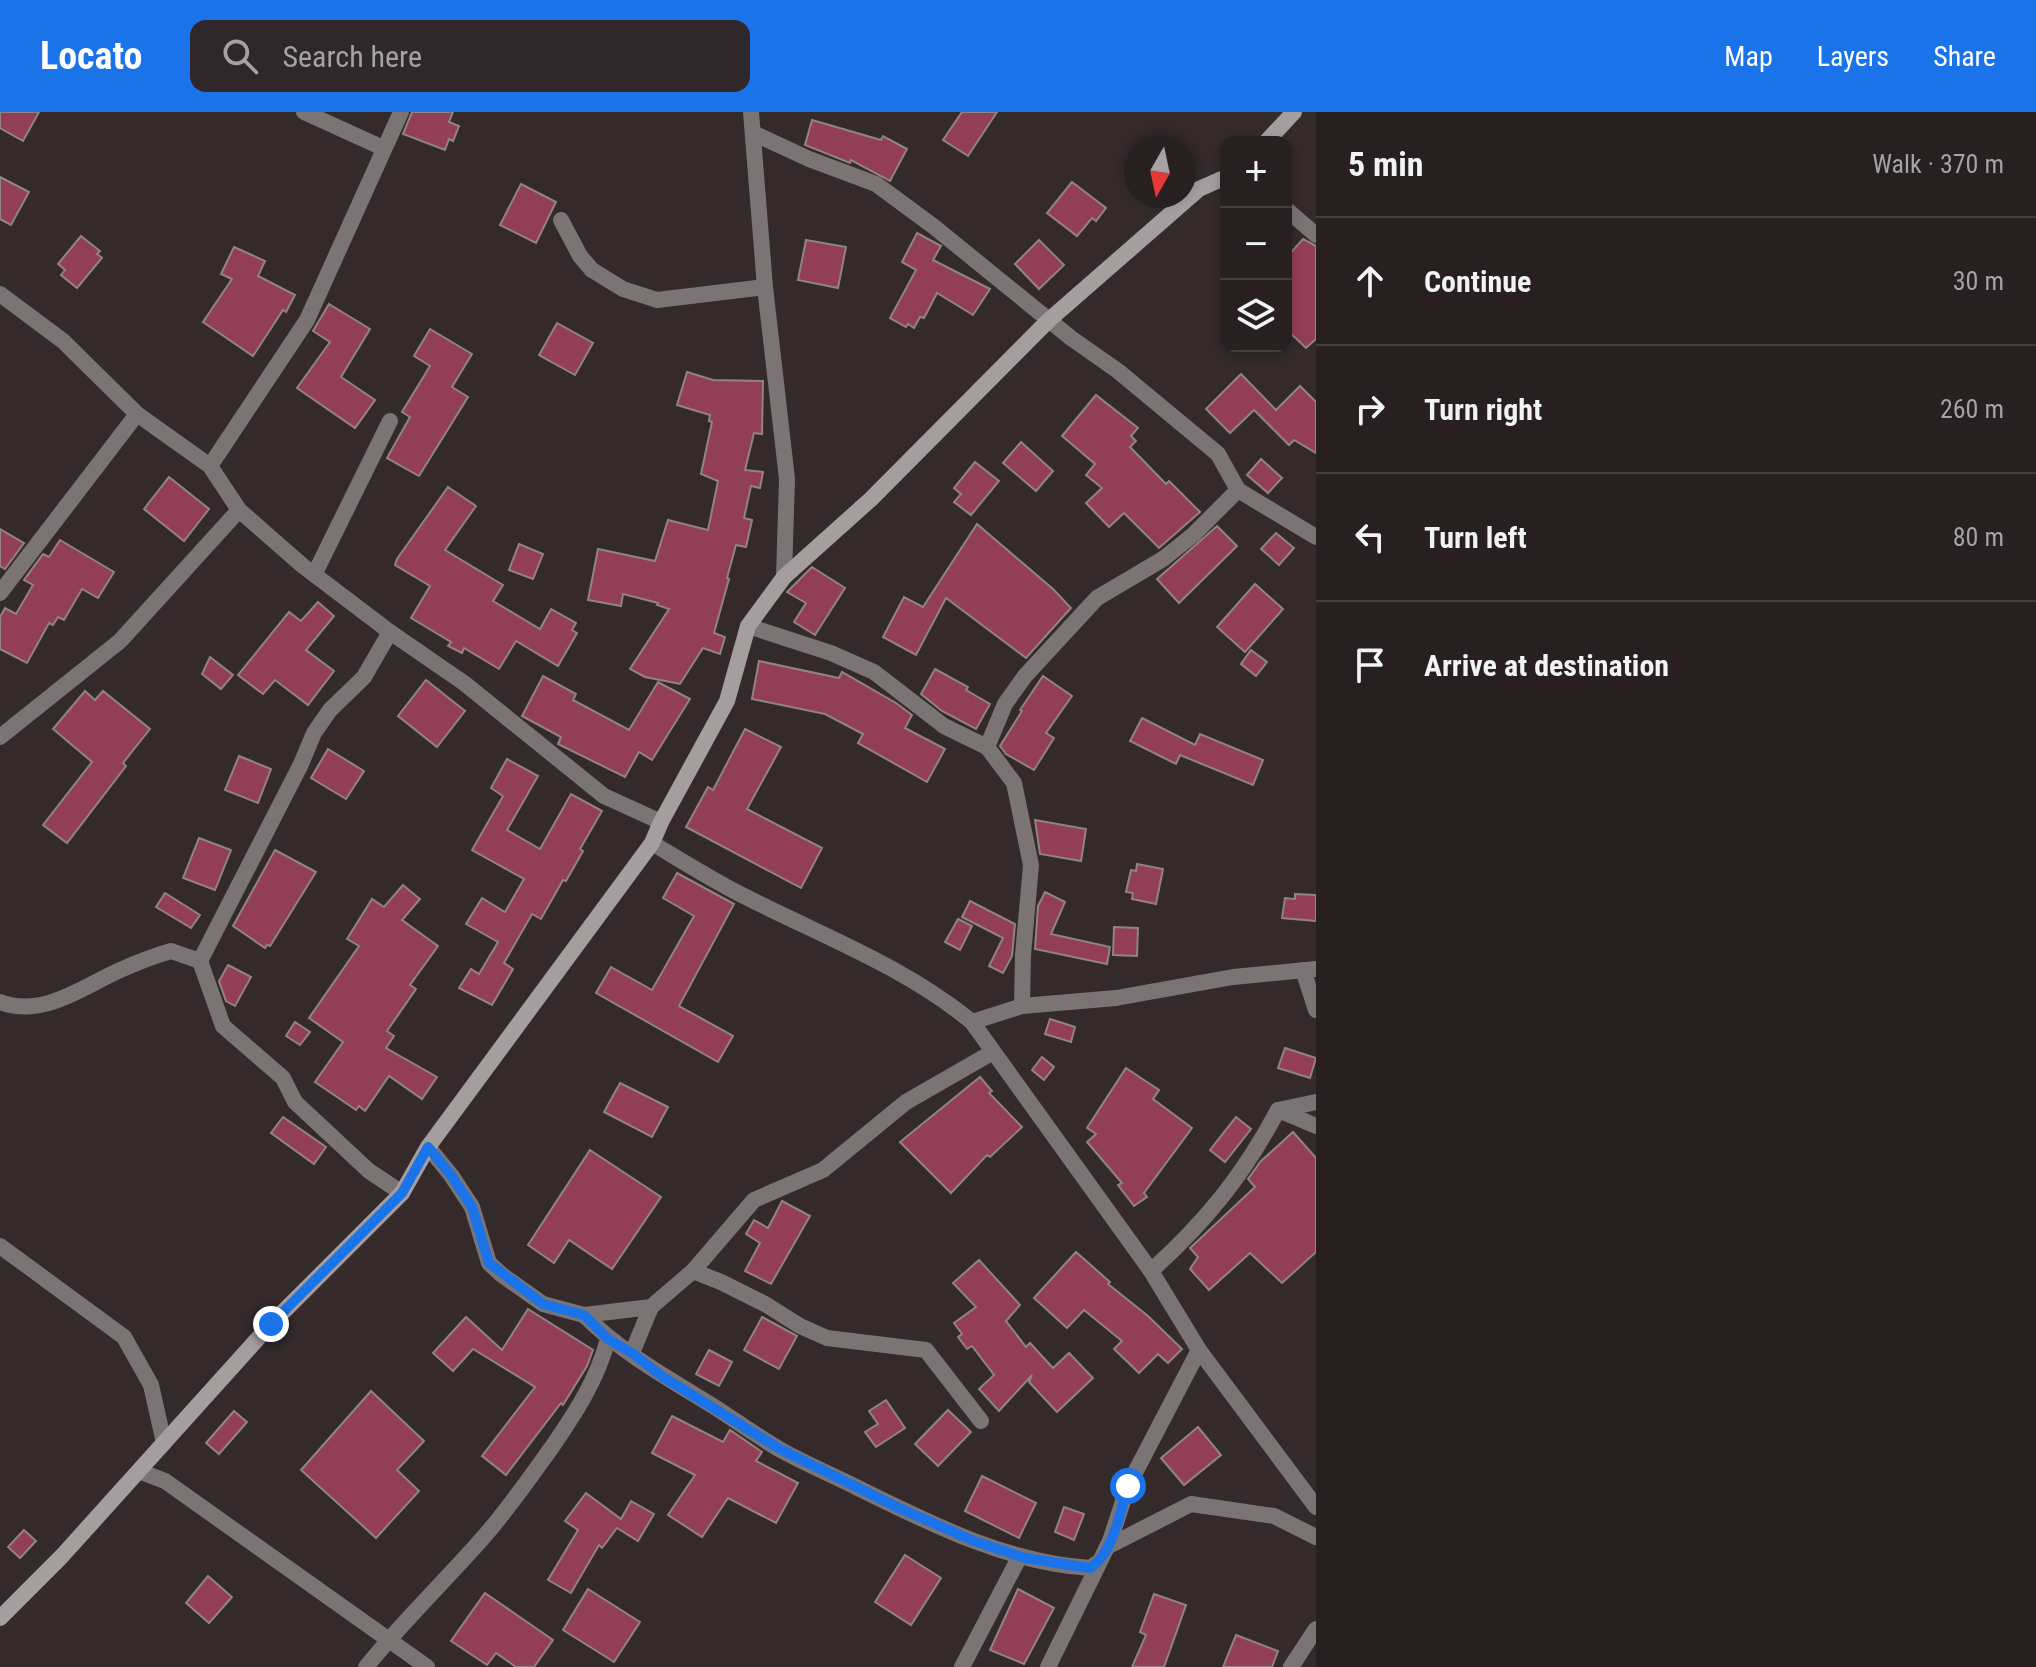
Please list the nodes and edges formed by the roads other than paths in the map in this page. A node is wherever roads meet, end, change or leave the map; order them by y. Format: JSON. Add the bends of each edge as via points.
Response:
{"nodes":[{"id":1,"x":304,"y":112,"type":"edge"},
{"id":2,"x":401,"y":112,"type":"edge"},
{"id":3,"x":751,"y":112,"type":"edge"},
{"id":4,"x":1294,"y":112,"type":"edge"},
{"id":5,"x":753,"y":133,"type":"junction"},
{"id":6,"x":1272,"y":136,"type":"edge"},
{"id":7,"x":383,"y":148,"type":"junction"},
{"id":8,"x":1220,"y":180,"type":"edge"},
{"id":9,"x":1292,"y":214,"type":"edge"},
{"id":10,"x":561,"y":220,"type":"dead end"},
{"id":11,"x":1316,"y":235,"type":"edge"},
{"id":12,"x":765,"y":287,"type":"junction"},
{"id":13,"x":0,"y":294,"type":"edge"},
{"id":14,"x":1049,"y":320,"type":"junction"},
{"id":15,"x":137,"y":414,"type":"junction"},
{"id":16,"x":390,"y":421,"type":"dead end"},
{"id":17,"x":210,"y":466,"type":"junction"},
{"id":18,"x":1238,"y":490,"type":"junction"},
{"id":19,"x":239,"y":510,"type":"junction"},
{"id":20,"x":1316,"y":537,"type":"edge"},
{"id":21,"x":315,"y":573,"type":"junction"},
{"id":22,"x":784,"y":577,"type":"junction"},
{"id":23,"x":0,"y":593,"type":"edge"},
{"id":24,"x":748,"y":626,"type":"junction"},
{"id":25,"x":390,"y":632,"type":"junction"},
{"id":26,"x":0,"y":737,"type":"edge"},
{"id":27,"x":987,"y":747,"type":"junction"},
{"id":28,"x":661,"y":822,"type":"junction"},
{"id":29,"x":652,"y":843,"type":"junction"},
{"id":30,"x":200,"y":961,"type":"junction"},
{"id":31,"x":1309,"y":969,"type":"edge"},
{"id":32,"x":0,"y":1002,"type":"edge"},
{"id":33,"x":1022,"y":1006,"type":"junction"},
{"id":34,"x":1316,"y":1010,"type":"edge"},
{"id":35,"x":972,"y":1022,"type":"junction"},
{"id":36,"x":993,"y":1052,"type":"junction"},
{"id":37,"x":1316,"y":1102,"type":"edge"},
{"id":38,"x":1278,"y":1110,"type":"junction"},
{"id":39,"x":1316,"y":1126,"type":"edge"},
{"id":40,"x":428,"y":1147,"type":"junction"},
{"id":41,"x":402,"y":1193,"type":"junction"},
{"id":42,"x":0,"y":1246,"type":"edge"},
{"id":43,"x":693,"y":1271,"type":"junction"},
{"id":44,"x":1151,"y":1271,"type":"junction"},
{"id":45,"x":651,"y":1307,"type":"junction"},
{"id":46,"x":584,"y":1315,"type":"junction"},
{"id":47,"x":608,"y":1339,"type":"junction"},
{"id":48,"x":1199,"y":1350,"type":"junction"},
{"id":49,"x":632,"y":1353,"type":"junction"},
{"id":50,"x":981,"y":1421,"type":"dead end"},
{"id":51,"x":164,"y":1443,"type":"junction"},
{"id":52,"x":139,"y":1471,"type":"junction"},
{"id":53,"x":1313,"y":1497,"type":"edge"},
{"id":54,"x":1316,"y":1537,"type":"edge"},
{"id":55,"x":1103,"y":1555,"type":"junction"},
{"id":56,"x":1020,"y":1556,"type":"junction"},
{"id":57,"x":0,"y":1618,"type":"edge"},
{"id":58,"x":1316,"y":1629,"type":"edge"},
{"id":59,"x":387,"y":1640,"type":"junction"},
{"id":60,"x":366,"y":1667,"type":"edge"},
{"id":61,"x":427,"y":1667,"type":"edge"},
{"id":62,"x":962,"y":1667,"type":"edge"},
{"id":63,"x":1048,"y":1667,"type":"edge"},
{"id":64,"x":1291,"y":1667,"type":"edge"}],
"edges":[{"from":1,"to":7,"type":"street"},
{"from":2,"to":7,"type":"street"},
{"from":3,"to":5,"type":"street"},
{"from":4,"to":6,"type":"street"},
{"from":5,"to":12,"type":"street"},
{"from":5,"to":14,"type":"street","via":[[876,184]]},
{"from":7,"to":17,"type":"street","via":[[307,320]]},
{"from":8,"to":14,"type":"street","via":[[1199,189]]},
{"from":9,"to":11,"type":"street"},
{"from":10,"to":12,"type":"street","via":[[592,270],[623,289],[657,300]]},
{"from":12,"to":22,"type":"street","via":[[787,479]]},
{"from":13,"to":15,"type":"street","via":[[63,341]]},
{"from":14,"to":18,"type":"street","via":[[1218,454]]},
{"from":14,"to":22,"type":"street","via":[[871,499]]},
{"from":15,"to":17,"type":"street"},
{"from":15,"to":23,"type":"street"},
{"from":16,"to":21,"type":"street"},
{"from":17,"to":19,"type":"street"},
{"from":18,"to":20,"type":"street"},
{"from":18,"to":27,"type":"street","via":[[1163,559],[1097,598],[1025,676],[1005,704]]},
{"from":19,"to":21,"type":"street"},
{"from":19,"to":26,"type":"street","via":[[120,641]]},
{"from":21,"to":25,"type":"street"},
{"from":22,"to":24,"type":"street"},
{"from":24,"to":27,"type":"street","via":[[874,672],[944,726]]},
{"from":24,"to":28,"type":"street","via":[[727,701]]},
{"from":25,"to":28,"type":"street","via":[[464,683],[604,796]]},
{"from":25,"to":30,"type":"street","via":[[364,677],[314,733]]},
{"from":27,"to":33,"type":"street","via":[[1014,783],[1031,865]]},
{"from":28,"to":29,"type":"street"},
{"from":29,"to":35,"type":"street","via":[[741,895],[869,956],[943,998]]},
{"from":29,"to":40,"type":"street"},
{"from":30,"to":32,"type":"street","via":[[171,951],[59,1000],[35,1007]]},
{"from":30,"to":41,"type":"street","via":[[223,1026],[283,1078],[295,1102],[369,1171]]},
{"from":31,"to":33,"type":"street","via":[[1116,998]]},
{"from":31,"to":34,"type":"street"},
{"from":33,"to":35,"type":"street"},
{"from":35,"to":36,"type":"street"},
{"from":36,"to":43,"type":"street","via":[[906,1102],[823,1170],[754,1200]]},
{"from":36,"to":44,"type":"street"},
{"from":37,"to":38,"type":"street"},
{"from":38,"to":39,"type":"street"},
{"from":38,"to":44,"type":"street","via":[[1218,1203]]},
{"from":40,"to":41,"type":"street"},
{"from":40,"to":46,"type":"street","via":[[472,1207],[489,1263],[543,1304]]},
{"from":41,"to":51,"type":"street","via":[[271,1324]]},
{"from":42,"to":51,"type":"street","via":[[124,1337],[151,1385]]},
{"from":43,"to":45,"type":"street"},
{"from":43,"to":50,"type":"street","via":[[827,1338],[926,1350]]},
{"from":44,"to":48,"type":"street"},
{"from":45,"to":46,"type":"street"},
{"from":45,"to":49,"type":"street"},
{"from":46,"to":47,"type":"street"},
{"from":47,"to":49,"type":"street"},
{"from":47,"to":59,"type":"street","via":[[588,1393],[524,1486]]},
{"from":48,"to":53,"type":"street"},
{"from":48,"to":55,"type":"street","via":[[1128,1486]]},
{"from":49,"to":56,"type":"street","via":[[780,1449],[899,1508]]},
{"from":51,"to":52,"type":"street"},
{"from":52,"to":57,"type":"street"},
{"from":52,"to":59,"type":"street","via":[[165,1481]]},
{"from":54,"to":55,"type":"street","via":[[1274,1516],[1191,1504]]},
{"from":55,"to":56,"type":"street","via":[[1090,1568]]},
{"from":55,"to":63,"type":"street"},
{"from":56,"to":62,"type":"street"},
{"from":58,"to":64,"type":"street"},
{"from":59,"to":60,"type":"street"},
{"from":59,"to":61,"type":"street"}]}
